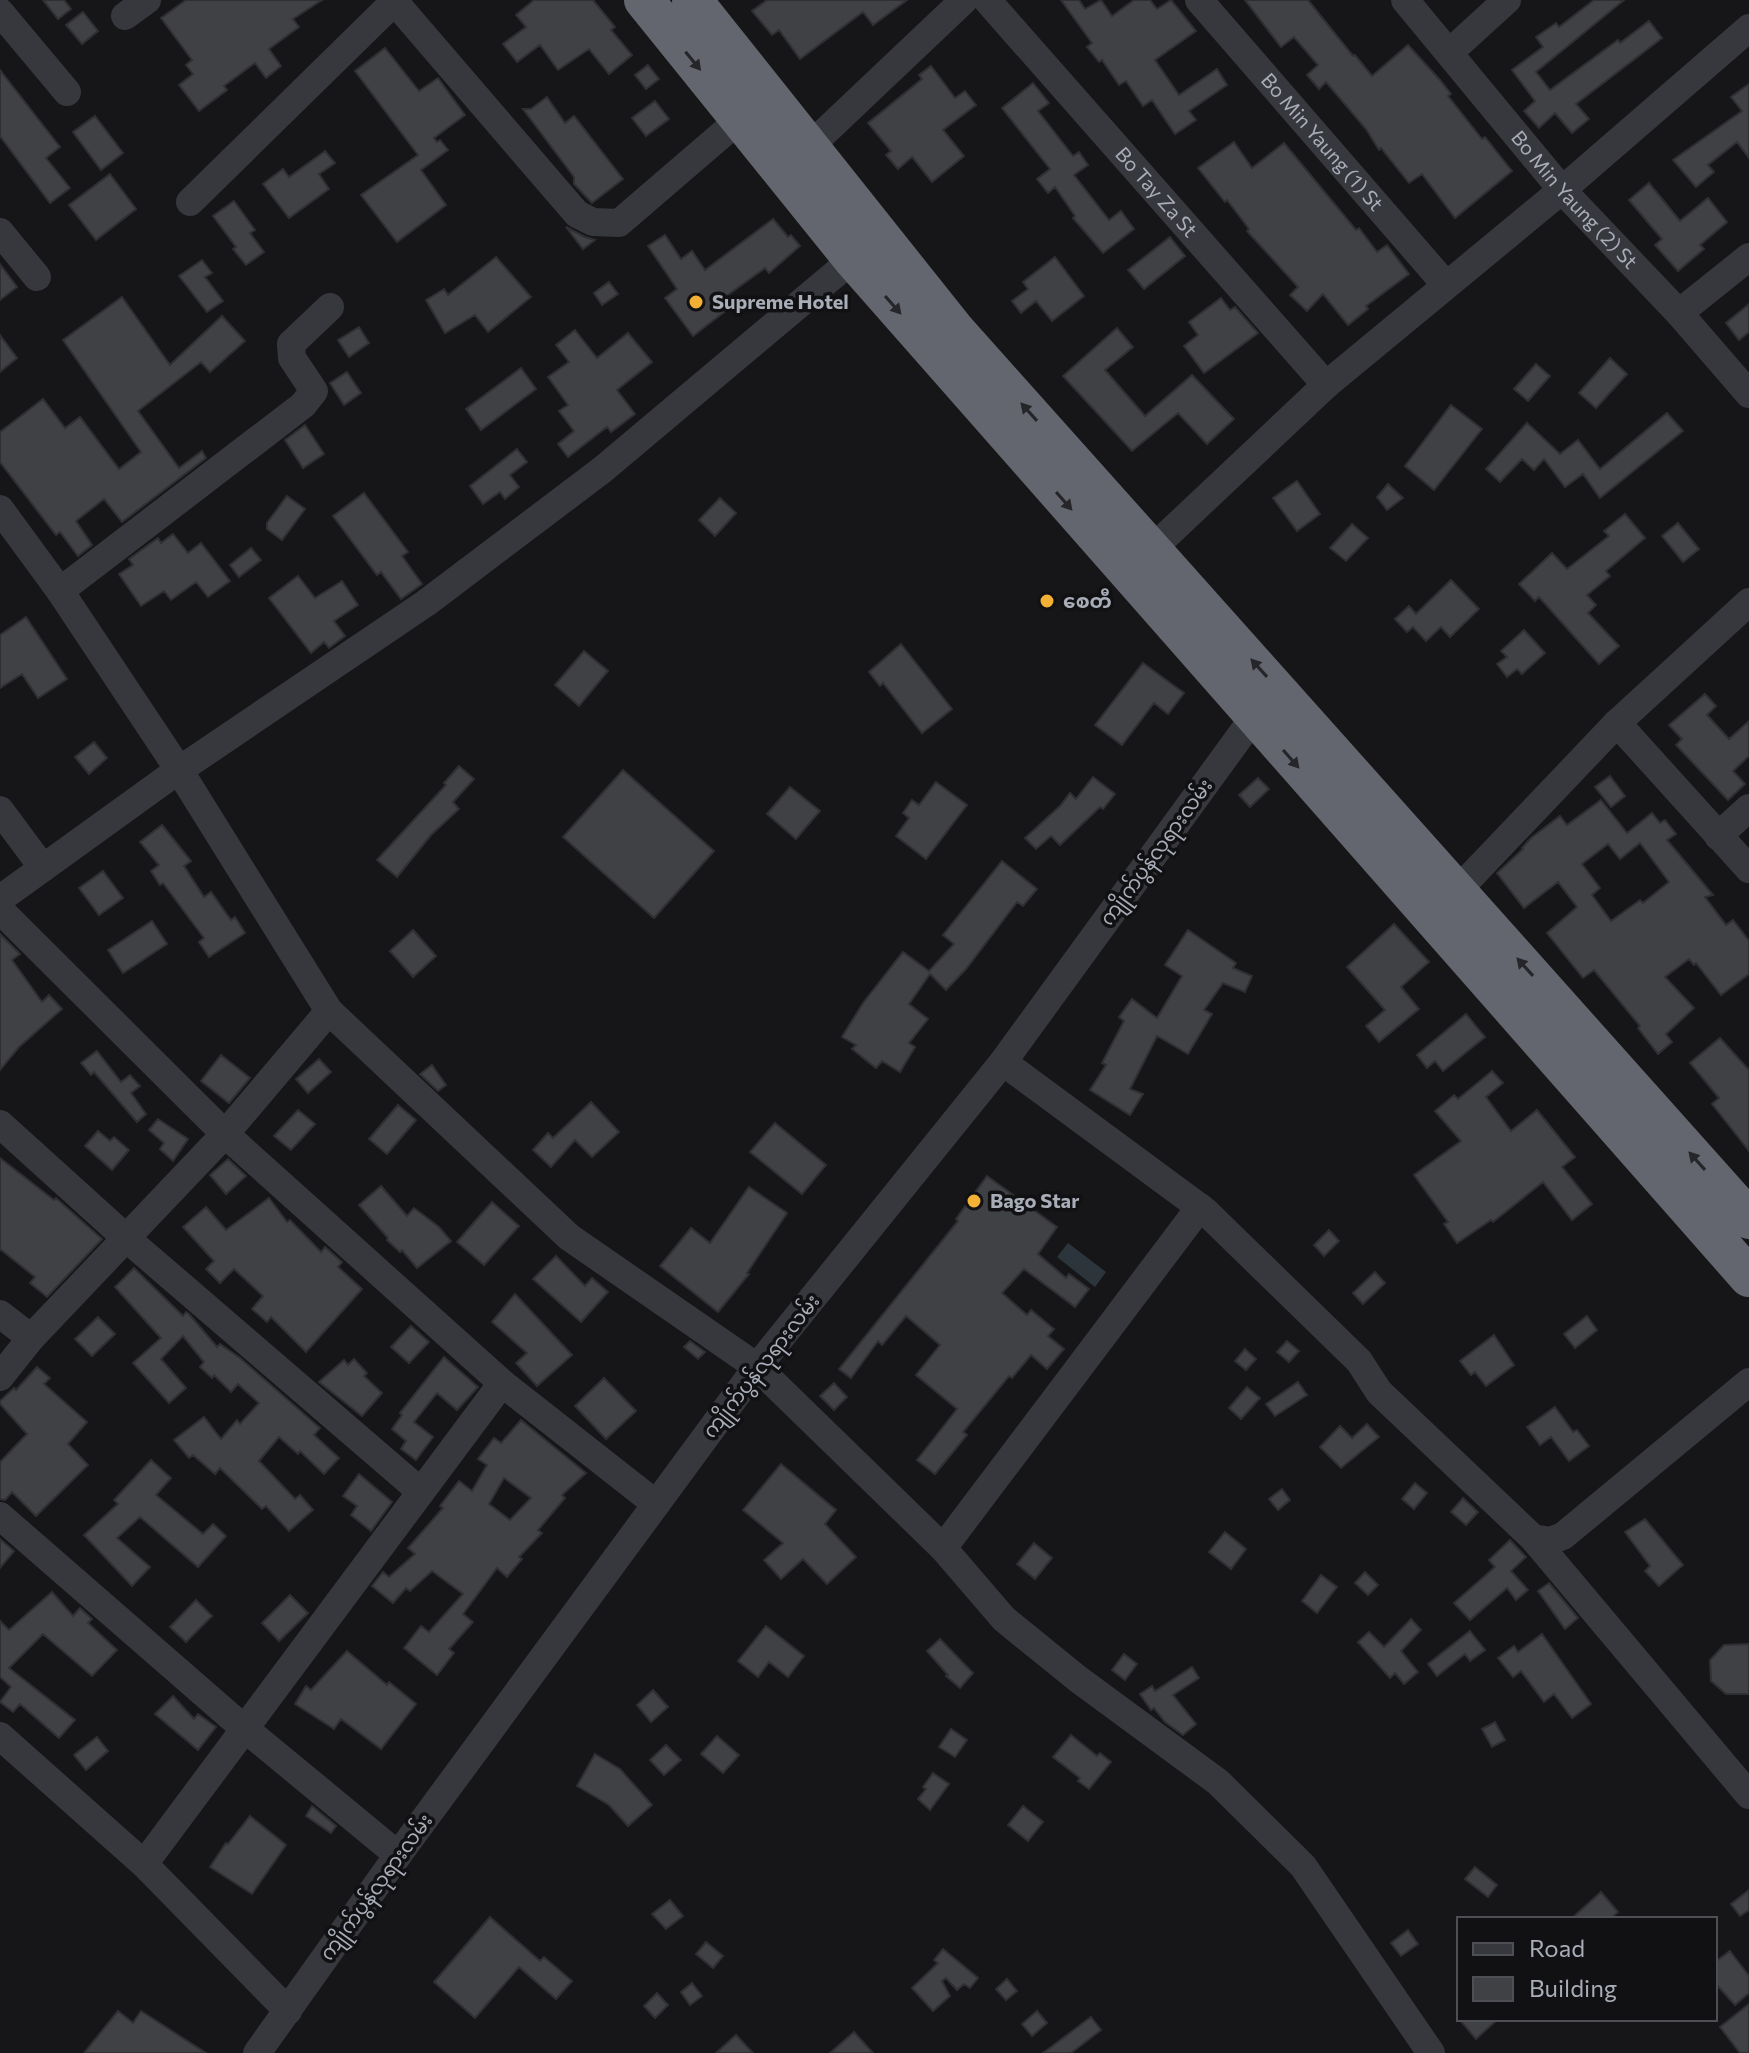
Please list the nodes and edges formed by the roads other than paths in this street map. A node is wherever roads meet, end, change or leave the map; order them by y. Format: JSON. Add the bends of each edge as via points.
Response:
{"nodes":[{"id":1,"x":644,"y":0,"type":"edge"},
{"id":2,"x":692,"y":0,"type":"edge"},
{"id":3,"x":964,"y":0,"type":"edge"},
{"id":4,"x":987,"y":0,"type":"edge"},
{"id":5,"x":1199,"y":0,"type":"edge"},
{"id":6,"x":1405,"y":0,"type":"edge"},
{"id":7,"x":1507,"y":0,"type":"edge"},
{"id":8,"x":395,"y":1,"type":"edge"},
{"id":9,"x":0,"y":12,"type":"edge"},
{"id":10,"x":1749,"y":28,"type":"edge"},
{"id":11,"x":1450,"y":52,"type":"junction"},
{"id":12,"x":67,"y":92,"type":"dead end"},
{"id":13,"x":740,"y":119,"type":"junction"},
{"id":14,"x":809,"y":147,"type":"junction"},
{"id":15,"x":1562,"y":190,"type":"junction"},
{"id":16,"x":190,"y":202,"type":"dead end"},
{"id":17,"x":0,"y":232,"type":"edge"},
{"id":18,"x":1749,"y":257,"type":"edge"},
{"id":19,"x":853,"y":259,"type":"junction"},
{"id":20,"x":37,"y":277,"type":"dead end"},
{"id":21,"x":1446,"y":285,"type":"junction"},
{"id":22,"x":330,"y":307,"type":"dead end"},
{"id":23,"x":1679,"y":313,"type":"junction"},
{"id":24,"x":1326,"y":385,"type":"junction"},
{"id":25,"x":1749,"y":394,"type":"edge"},
{"id":26,"x":0,"y":509,"type":"edge"},
{"id":27,"x":1152,"y":549,"type":"junction"},
{"id":28,"x":60,"y":591,"type":"junction"},
{"id":29,"x":1749,"y":602,"type":"edge"},
{"id":30,"x":1272,"y":709,"type":"junction"},
{"id":31,"x":1617,"y":723,"type":"junction"},
{"id":32,"x":179,"y":770,"type":"junction"},
{"id":33,"x":1749,"y":808,"type":"edge"},
{"id":34,"x":0,"y":810,"type":"edge"},
{"id":35,"x":1718,"y":836,"type":"junction"},
{"id":36,"x":43,"y":868,"type":"junction"},
{"id":37,"x":1749,"y":869,"type":"edge"},
{"id":38,"x":1457,"y":891,"type":"junction"},
{"id":39,"x":0,"y":899,"type":"edge"},
{"id":40,"x":0,"y":910,"type":"edge"},
{"id":41,"x":329,"y":1011,"type":"junction"},
{"id":42,"x":1003,"y":1062,"type":"junction"},
{"id":43,"x":0,"y":1124,"type":"edge"},
{"id":44,"x":225,"y":1134,"type":"junction"},
{"id":45,"x":1200,"y":1207,"type":"junction"},
{"id":46,"x":1749,"y":1219,"type":"edge"},
{"id":47,"x":126,"y":1238,"type":"junction"},
{"id":48,"x":1749,"y":1277,"type":"edge"},
{"id":49,"x":0,"y":1314,"type":"edge"},
{"id":50,"x":31,"y":1338,"type":"junction"},
{"id":51,"x":757,"y":1367,"type":"junction"},
{"id":52,"x":0,"y":1377,"type":"edge"},
{"id":53,"x":1749,"y":1382,"type":"edge"},
{"id":54,"x":502,"y":1383,"type":"junction"},
{"id":55,"x":420,"y":1491,"type":"junction"},
{"id":56,"x":656,"y":1504,"type":"junction"},
{"id":57,"x":0,"y":1516,"type":"edge"},
{"id":58,"x":1533,"y":1538,"type":"junction"},
{"id":59,"x":943,"y":1548,"type":"junction"},
{"id":60,"x":244,"y":1728,"type":"junction"},
{"id":61,"x":0,"y":1736,"type":"edge"},
{"id":62,"x":1749,"y":1795,"type":"edge"},
{"id":63,"x":398,"y":1855,"type":"junction"},
{"id":64,"x":144,"y":1864,"type":"junction"},
{"id":65,"x":288,"y":2011,"type":"junction"},
{"id":66,"x":257,"y":2053,"type":"edge"},
{"id":67,"x":1431,"y":2053,"type":"edge"}],
"edges":[{"from":1,"to":13,"type":"highway","one_way":true},
{"from":2,"to":14,"type":"highway"},
{"from":3,"to":14,"type":"street"},
{"from":4,"to":24,"type":"street","name":"Bo Tay Za St"},
{"from":5,"to":21,"type":"street","name":"Bo Min Yaung (1) St"},
{"from":6,"to":11,"type":"street","name":"Bo Min Yaung (2) St"},
{"from":7,"to":11,"type":"street"},
{"from":8,"to":13,"type":"street","via":[[577,214],[593,222],[619,223]]},
{"from":8,"to":16,"type":"street"},
{"from":9,"to":12,"type":"street"},
{"from":10,"to":15,"type":"street"},
{"from":11,"to":15,"type":"street","name":"Bo Min Yaung (2) St"},
{"from":13,"to":19,"type":"highway"},
{"from":27,"to":14,"type":"highway","one_way":true,"via":[[954,329]]},
{"from":15,"to":21,"type":"street"},
{"from":15,"to":23,"type":"street","name":"Bo Min Yaung (2) St"},
{"from":17,"to":20,"type":"street"},
{"from":18,"to":23,"type":"street"},
{"from":19,"to":30,"type":"highway","one_way":true},
{"from":19,"to":32,"type":"street","via":[[602,470],[426,603]]},
{"from":21,"to":24,"type":"street"},
{"from":22,"to":28,"type":"street","via":[[291,344],[292,358],[314,391],[303,405]]},
{"from":23,"to":25,"type":"street","name":"Bo Min Yaung (2) St"},
{"from":24,"to":27,"type":"street"},
{"from":26,"to":28,"type":"street"},
{"from":30,"to":27,"type":"highway","one_way":true},
{"from":28,"to":32,"type":"street"},
{"from":29,"to":31,"type":"street"},
{"from":30,"to":38,"type":"highway"},
{"from":30,"to":42,"type":"street","name":"ကျိုက်ပွန်လုရားလမ်း"},
{"from":30,"to":48,"type":"highway","one_way":true},
{"from":31,"to":35,"type":"street"},
{"from":31,"to":38,"type":"street"},
{"from":32,"to":36,"type":"street"},
{"from":32,"to":41,"type":"street"},
{"from":33,"to":35,"type":"street"},
{"from":34,"to":36,"type":"street"},
{"from":35,"to":37,"type":"street"},
{"from":36,"to":39,"type":"street"},
{"from":46,"to":38,"type":"highway","one_way":true},
{"from":40,"to":44,"type":"street"},
{"from":41,"to":44,"type":"street"},
{"from":41,"to":51,"type":"street","via":[[569,1237]]},
{"from":42,"to":45,"type":"street"},
{"from":42,"to":51,"type":"street","name":"ကျိုက်ပွန်လုရားလမ်း"},
{"from":43,"to":47,"type":"street"},
{"from":44,"to":47,"type":"street"},
{"from":44,"to":54,"type":"street"},
{"from":45,"to":58,"type":"street","via":[[1359,1361],[1379,1392]]},
{"from":45,"to":59,"type":"street"},
{"from":47,"to":50,"type":"street"},
{"from":47,"to":55,"type":"street"},
{"from":49,"to":50,"type":"street"},
{"from":50,"to":52,"type":"street"},
{"from":51,"to":56,"type":"street","name":"ကျိုက်ပွန်လုရားလမ်း"},
{"from":51,"to":59,"type":"street"},
{"from":53,"to":58,"type":"street","via":[[1563,1536],[1550,1541]]},
{"from":54,"to":55,"type":"street"},
{"from":54,"to":56,"type":"street"},
{"from":55,"to":60,"type":"street"},
{"from":56,"to":63,"type":"street","name":"ကျိုက်ပွန်လုရားလမ်း"},
{"from":57,"to":60,"type":"street"},
{"from":58,"to":62,"type":"street"},
{"from":59,"to":67,"type":"street","via":[[1004,1619],[1218,1782],[1303,1866]]},
{"from":60,"to":63,"type":"street"},
{"from":60,"to":64,"type":"street"},
{"from":61,"to":64,"type":"street"},
{"from":63,"to":65,"type":"street","name":"ကျိုက်ပွန်လုရားလမ်း"},
{"from":64,"to":65,"type":"street"},
{"from":65,"to":66,"type":"street","name":"ကျိုက်ပွန်လုရားလမ်း"}]}
